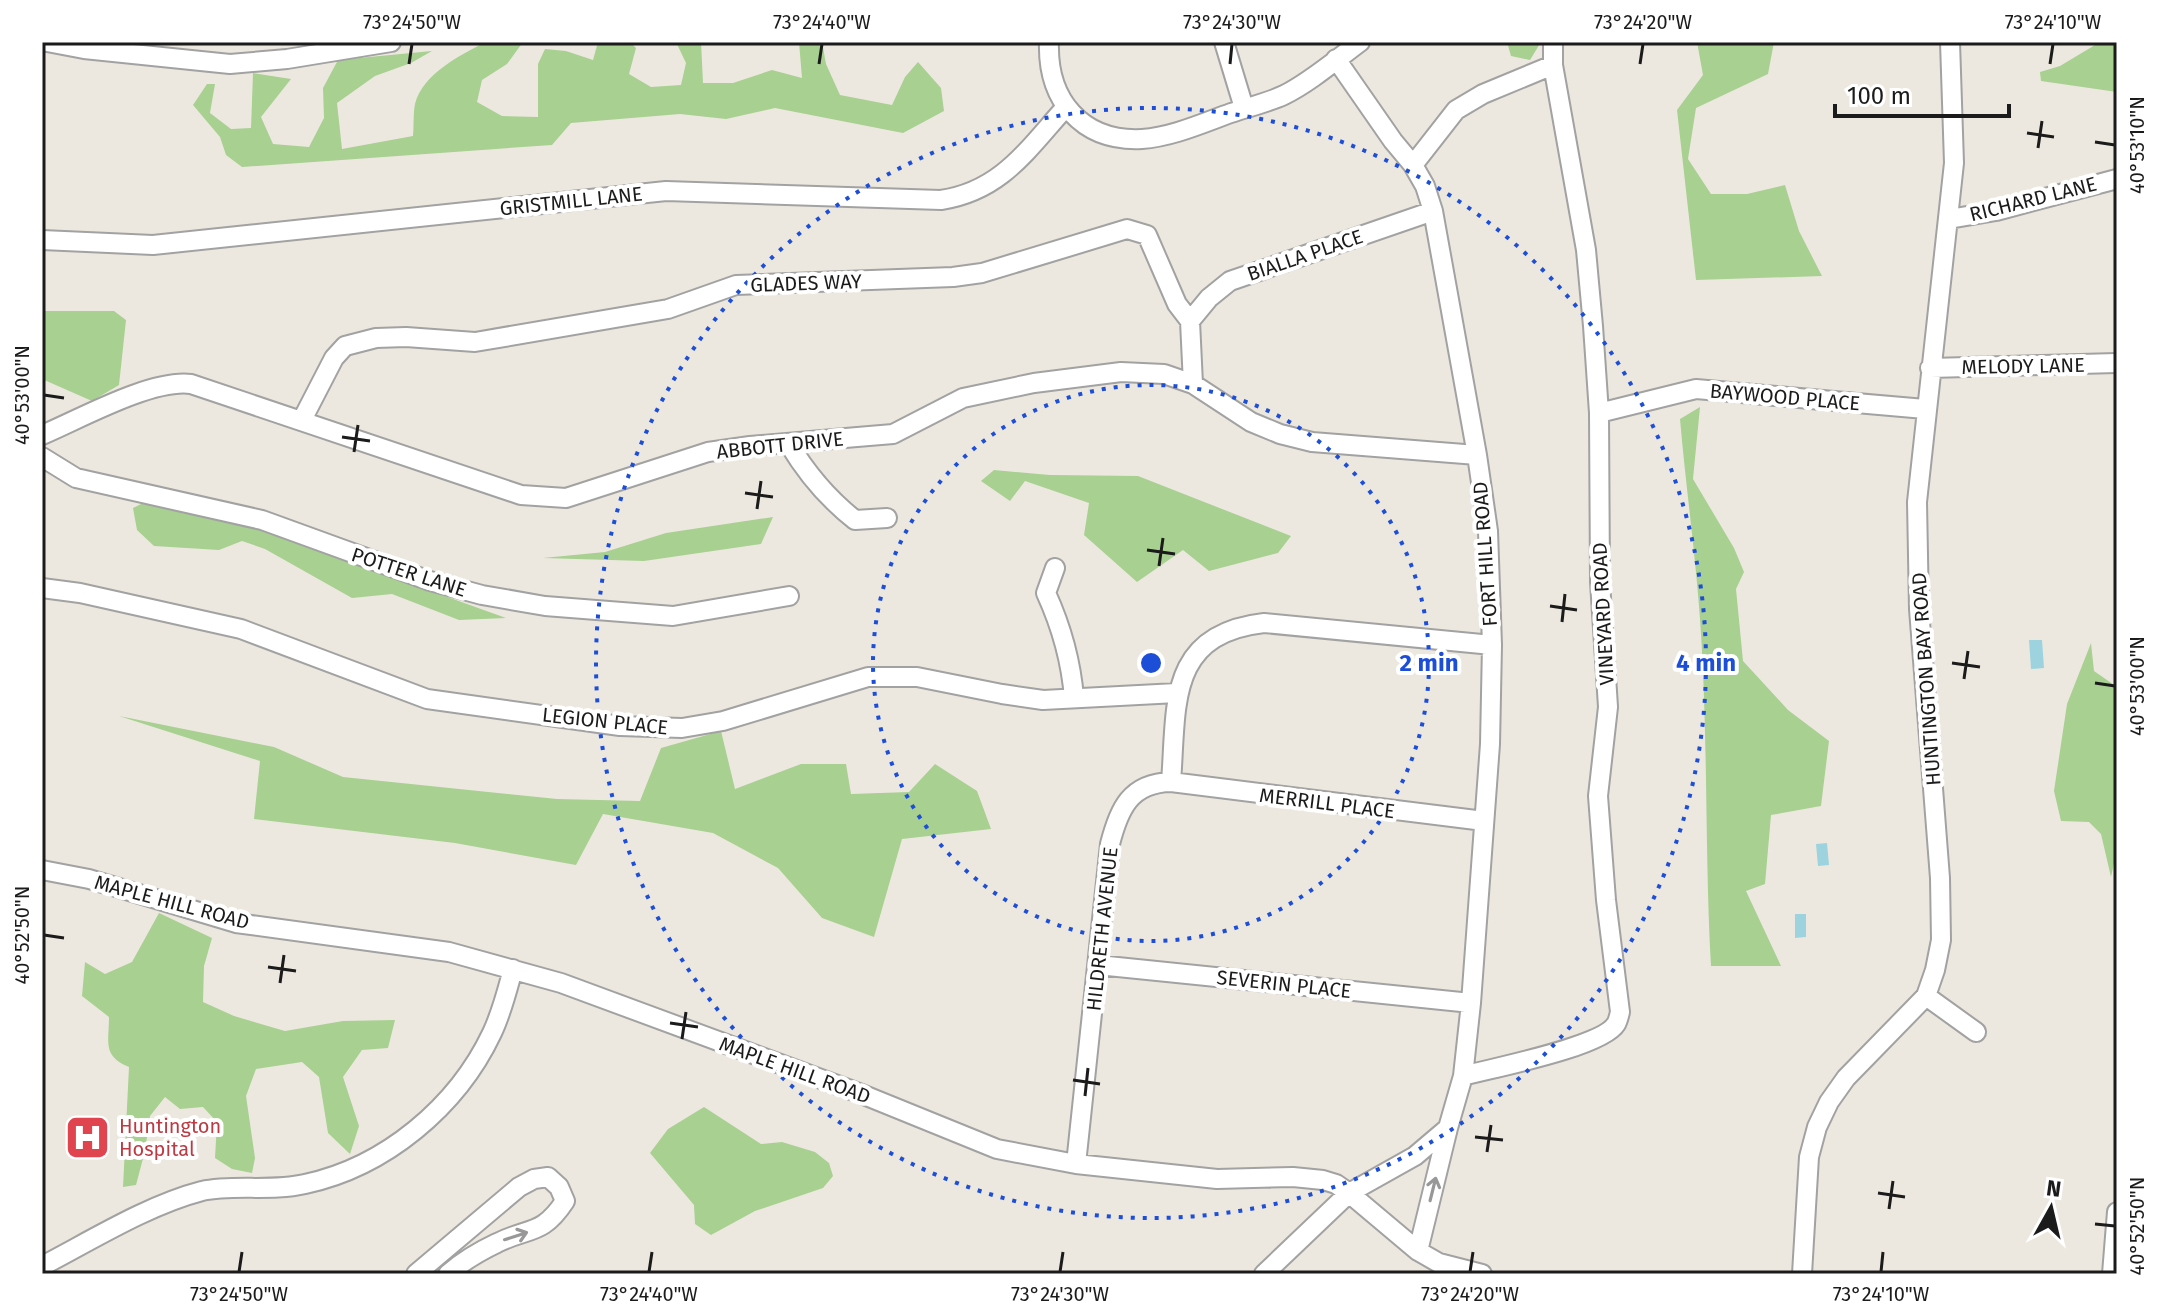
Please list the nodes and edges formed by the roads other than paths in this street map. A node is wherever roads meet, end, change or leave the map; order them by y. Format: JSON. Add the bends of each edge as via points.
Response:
{"nodes":[{"id":1,"x":47,"y":42,"type":"edge"},
{"id":2,"x":391,"y":42,"type":"edge"},
{"id":3,"x":1049,"y":42,"type":"edge"},
{"id":4,"x":1224,"y":42,"type":"edge"},
{"id":5,"x":1360,"y":42,"type":"edge"},
{"id":6,"x":1553,"y":42,"type":"edge"},
{"id":7,"x":1950,"y":42,"type":"edge"},
{"id":8,"x":85,"y":46,"type":"edge"},
{"id":9,"x":334,"y":46,"type":"edge"},
{"id":10,"x":1336,"y":59,"type":"junction"},
{"id":11,"x":1553,"y":65,"type":"junction"},
{"id":12,"x":1065,"y":108,"type":"junction"},
{"id":13,"x":1244,"y":108,"type":"junction"},
{"id":14,"x":1413,"y":165,"type":"junction"},
{"id":15,"x":2117,"y":179,"type":"edge"},
{"id":16,"x":1433,"y":211,"type":"junction"},
{"id":17,"x":1949,"y":219,"type":"junction"},
{"id":18,"x":42,"y":240,"type":"edge"},
{"id":19,"x":1190,"y":321,"type":"junction"},
{"id":20,"x":2117,"y":363,"type":"edge"},
{"id":21,"x":1930,"y":368,"type":"junction"},
{"id":22,"x":1193,"y":384,"type":"junction"},
{"id":23,"x":1925,"y":409,"type":"junction"},
{"id":24,"x":1599,"y":413,"type":"junction"},
{"id":25,"x":302,"y":420,"type":"junction"},
{"id":26,"x":42,"y":435,"type":"edge"},
{"id":27,"x":789,"y":444,"type":"junction"},
{"id":28,"x":1477,"y":455,"type":"junction"},
{"id":29,"x":42,"y":457,"type":"edge"},
{"id":30,"x":887,"y":518,"type":"dead end"},
{"id":31,"x":1055,"y":568,"type":"dead end"},
{"id":32,"x":42,"y":588,"type":"edge"},
{"id":33,"x":789,"y":596,"type":"dead end"},
{"id":34,"x":1492,"y":645,"type":"junction"},
{"id":35,"x":1177,"y":693,"type":"junction"},
{"id":36,"x":1074,"y":698,"type":"junction"},
{"id":37,"x":1171,"y":782,"type":"junction"},
{"id":38,"x":1484,"y":821,"type":"junction"},
{"id":39,"x":42,"y":870,"type":"edge"},
{"id":40,"x":1098,"y":965,"type":"junction"},
{"id":41,"x":513,"y":969,"type":"junction"},
{"id":42,"x":1926,"y":996,"type":"junction"},
{"id":43,"x":1471,"y":1003,"type":"junction"},
{"id":44,"x":1976,"y":1032,"type":"dead end"},
{"id":45,"x":1463,"y":1076,"type":"junction"},
{"id":46,"x":1448,"y":1128,"type":"junction"},
{"id":47,"x":1076,"y":1164,"type":"junction"},
{"id":48,"x":1349,"y":1193,"type":"junction"},
{"id":49,"x":2117,"y":1212,"type":"edge"},
{"id":50,"x":1418,"y":1251,"type":"junction"},
{"id":51,"x":42,"y":1266,"type":"edge"},
{"id":52,"x":416,"y":1274,"type":"edge"},
{"id":53,"x":448,"y":1274,"type":"edge"},
{"id":54,"x":1264,"y":1274,"type":"edge"},
{"id":55,"x":1482,"y":1274,"type":"edge"},
{"id":56,"x":1802,"y":1274,"type":"edge"},
{"id":57,"x":2112,"y":1274,"type":"edge"}],
"edges":[{"from":1,"to":8,"type":"street"},
{"from":2,"to":9,"type":"street"},
{"from":3,"to":12,"type":"street","via":[[1048,64]]},
{"from":4,"to":13,"type":"street"},
{"from":5,"to":10,"type":"street"},
{"from":6,"to":11,"type":"street","name":"VINEYARD ROAD"},
{"from":7,"to":17,"type":"street","name":"HUNTINGTON BAY ROAD","via":[[1954,163]]},
{"from":8,"to":9,"type":"street","via":[[230,64],[287,59]]},
{"from":10,"to":13,"type":"street","via":[[1284,95]]},
{"from":10,"to":14,"type":"street","name":"FORT HILL ROAD"},
{"from":11,"to":14,"type":"street","via":[[1456,110]]},
{"from":11,"to":24,"type":"street","name":"VINEYARD ROAD","via":[[1586,250]]},
{"from":12,"to":13,"type":"street","via":[[1085,125],[1142,139]]},
{"from":12,"to":18,"type":"street","name":"GRISTMILL LANE","via":[[998,179],[970,194],[941,200],[666,191],[153,245]]},
{"from":14,"to":16,"type":"street","name":"FORT HILL ROAD"},
{"from":15,"to":17,"type":"street","name":"RICHARD LANE"},
{"from":16,"to":19,"type":"street","name":"BIALLA PLACE","via":[[1230,281]]},
{"from":16,"to":28,"type":"street","name":"FORT HILL ROAD"},
{"from":17,"to":21,"type":"street","name":"HUNTINGTON BAY ROAD"},
{"from":19,"to":22,"type":"street","name":"GLADES WAY"},
{"from":19,"to":25,"type":"street","name":"GLADES WAY","via":[[1177,304],[1147,235],[1127,229],[982,273],[736,285],[668,309],[475,342],[376,338],[345,346],[334,358]]},
{"from":20,"to":21,"type":"street","name":"MELODY LANE"},
{"from":21,"to":23,"type":"street","name":"HUNTINGTON BAY ROAD"},
{"from":22,"to":27,"type":"street","name":"ABBOTT DRIVE","via":[[1164,374],[1121,372],[1034,383],[963,398],[893,434]]},
{"from":22,"to":28,"type":"street","name":"ABBOTT DRIVE","via":[[1251,422],[1280,434],[1312,442]]},
{"from":23,"to":24,"type":"street","name":"BAYWOOD PLACE","via":[[1696,389]]},
{"from":23,"to":42,"type":"street","name":"HUNTINGTON BAY ROAD","via":[[1917,502],[1919,609],[1941,940]]},
{"from":24,"to":45,"type":"street","name":"VINEYARD ROAD","via":[[1600,582],[1608,707],[1598,796],[1620,1012],[1616,1026],[1603,1035]]},
{"from":25,"to":26,"type":"street","name":"ABBOTT DRIVE","via":[[177,382]]},
{"from":25,"to":27,"type":"street","name":"ABBOTT DRIVE","via":[[543,498],[566,498],[708,452]]},
{"from":27,"to":30,"type":"street","via":[[804,470],[855,520]]},
{"from":28,"to":34,"type":"street","name":"FORT HILL ROAD","via":[[1488,531]]},
{"from":29,"to":33,"type":"street","name":"POTTER LANE","via":[[76,478],[262,520],[482,595],[545,606],[673,616]]},
{"from":31,"to":36,"type":"street","via":[[1046,593],[1060,623]]},
{"from":32,"to":36,"type":"street","name":"LEGION PLACE","via":[[241,629],[427,699],[620,726],[682,728],[723,721],[868,677],[917,677],[1043,700]]},
{"from":34,"to":35,"type":"street","via":[[1246,625],[1201,648],[1182,675]]},
{"from":34,"to":38,"type":"street","name":"FORT HILL ROAD"},
{"from":35,"to":36,"type":"street","name":"LEGION PLACE"},
{"from":35,"to":37,"type":"street"},
{"from":37,"to":38,"type":"street","name":"MERRILL PLACE"},
{"from":37,"to":40,"type":"street","name":"HILDRETH AVENUE","via":[[1152,783],[1136,792],[1115,823]]},
{"from":38,"to":43,"type":"street","name":"FORT HILL ROAD"},
{"from":39,"to":41,"type":"street","name":"MAPLE HILL ROAD","via":[[236,923],[449,952]]},
{"from":40,"to":43,"type":"street","name":"SEVERIN PLACE"},
{"from":40,"to":47,"type":"street","name":"HILDRETH AVENUE"},
{"from":41,"to":47,"type":"street","name":"MAPLE HILL ROAD","via":[[859,1093],[997,1149]]},
{"from":41,"to":51,"type":"street","via":[[492,1034],[471,1069],[440,1108],[378,1156],[304,1185],[206,1190],[174,1199]]},
{"from":42,"to":44,"type":"street"},
{"from":42,"to":56,"type":"street","name":"HUNTINGTON BAY ROAD","via":[[1846,1078],[1817,1127],[1809,1157]]},
{"from":43,"to":45,"type":"street","name":"FORT HILL ROAD"},
{"from":45,"to":46,"type":"street","name":"FORT HILL ROAD"},
{"from":46,"to":48,"type":"street","via":[[1415,1156]]},
{"from":50,"to":46,"type":"street","name":"FORT HILL ROAD","one_way":true},
{"from":47,"to":48,"type":"street","name":"MAPLE HILL ROAD","via":[[1217,1179],[1323,1180]]},
{"from":48,"to":50,"type":"street","name":"MAPLE HILL ROAD"},
{"from":48,"to":54,"type":"street"},
{"from":49,"to":57,"type":"street"},
{"from":50,"to":55,"type":"street","name":"MAPLE HILL ROAD","via":[[1439,1263]]},
{"from":53,"to":52,"type":"street","one_way":true,"via":[[498,1242],[553,1220],[565,1201],[559,1187],[548,1177],[519,1187]]}]}
